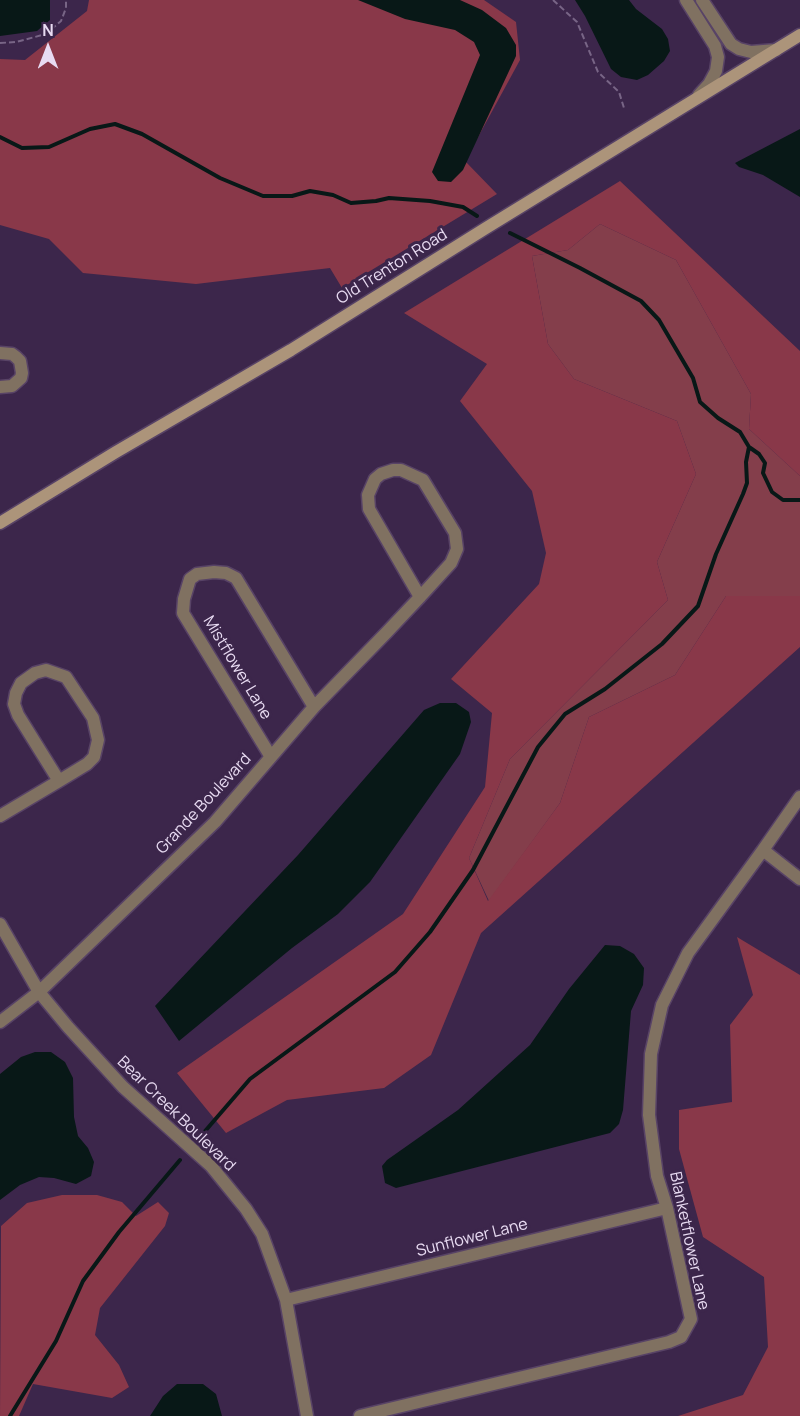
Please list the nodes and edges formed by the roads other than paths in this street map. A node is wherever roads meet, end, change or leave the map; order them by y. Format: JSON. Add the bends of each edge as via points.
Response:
{"nodes":[{"id":1,"x":686,"y":0,"type":"edge"},
{"id":2,"x":702,"y":0,"type":"edge"},
{"id":3,"x":800,"y":35,"type":"edge"},
{"id":4,"x":776,"y":50,"type":"junction"},
{"id":5,"x":694,"y":100,"type":"junction"},
{"id":6,"x":0,"y":353,"type":"edge"},
{"id":7,"x":0,"y":387,"type":"edge"},
{"id":8,"x":0,"y":523,"type":"edge"},
{"id":9,"x":420,"y":597,"type":"junction"},
{"id":10,"x":314,"y":707,"type":"junction"},
{"id":11,"x":271,"y":757,"type":"junction"},
{"id":12,"x":59,"y":781,"type":"junction"},
{"id":13,"x":800,"y":798,"type":"edge"},
{"id":14,"x":0,"y":816,"type":"edge"},
{"id":15,"x":763,"y":850,"type":"junction"},
{"id":16,"x":800,"y":879,"type":"edge"},
{"id":17,"x":0,"y":924,"type":"edge"},
{"id":18,"x":39,"y":992,"type":"junction"},
{"id":19,"x":0,"y":1022,"type":"edge"},
{"id":20,"x":667,"y":1208,"type":"junction"},
{"id":21,"x":285,"y":1300,"type":"junction"},
{"id":22,"x":307,"y":1416,"type":"edge"},
{"id":23,"x":360,"y":1416,"type":"edge"}],
"edges":[{"from":1,"to":5,"type":"street","via":[[718,57],[709,84]]},
{"from":2,"to":4,"type":"street","via":[[731,44],[751,52]]},
{"from":3,"to":4,"type":"main road","name":"Old Trenton Road"},
{"from":4,"to":5,"type":"main road","name":"Old Trenton Road"},
{"from":5,"to":8,"type":"main road","name":"Old Trenton Road","via":[[291,350]]},
{"from":6,"to":7,"type":"street","via":[[16,357],[22,373],[12,386]]},
{"from":9,"to":9,"type":"street","name":"Grande Boulevard","via":[[451,563],[457,539],[423,480],[393,470],[381,474],[370,487],[369,509]]},
{"from":9,"to":10,"type":"street","name":"Grande Boulevard"},
{"from":10,"to":11,"type":"street","name":"Grande Boulevard"},
{"from":10,"to":11,"type":"street","name":"Mistflower Lane","via":[[236,578],[214,572],[190,579],[183,613]]},
{"from":11,"to":18,"type":"street","name":"Grande Boulevard","via":[[215,822]]},
{"from":12,"to":12,"type":"street","via":[[94,757],[96,731],[93,718],[66,677],[46,670],[21,683],[14,704]]},
{"from":12,"to":14,"type":"street"},
{"from":13,"to":15,"type":"street","name":"Blanketflower Lane"},
{"from":15,"to":16,"type":"street"},
{"from":15,"to":20,"type":"street","name":"Blanketflower Lane","via":[[688,953],[662,1005],[651,1054],[649,1115],[657,1176]]},
{"from":17,"to":18,"type":"street","name":"Bear Creek Boulevard"},
{"from":18,"to":19,"type":"street","name":"Grande Boulevard"},
{"from":18,"to":21,"type":"street","name":"Bear Creek Boulevard","via":[[116,1080],[211,1166],[246,1209],[261,1234]]},
{"from":20,"to":21,"type":"street","name":"Sunflower Lane"},
{"from":20,"to":23,"type":"street","name":"Blanketflower Lane","via":[[691,1319],[681,1337]]},
{"from":21,"to":22,"type":"street","name":"Bear Creek Boulevard"}]}
